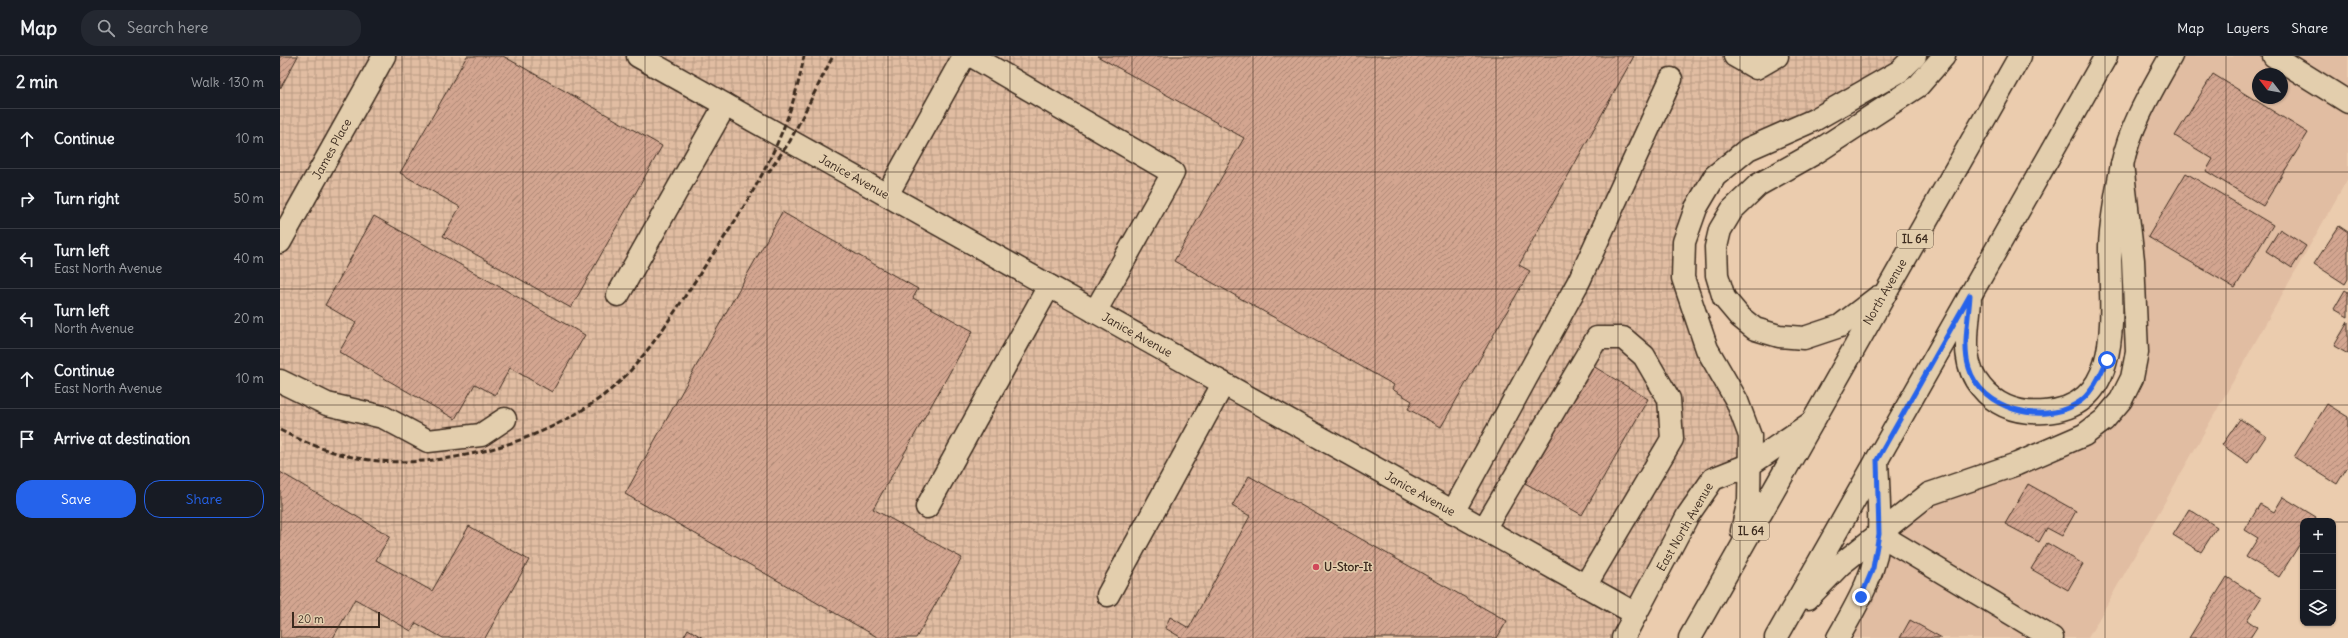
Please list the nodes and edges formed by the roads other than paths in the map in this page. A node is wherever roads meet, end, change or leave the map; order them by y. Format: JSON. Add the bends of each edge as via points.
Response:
{"nodes":[{"id":1,"x":384,"y":56,"type":"edge"},
{"id":2,"x":638,"y":56,"type":"edge"},
{"id":3,"x":964,"y":56,"type":"edge"},
{"id":4,"x":972,"y":56,"type":"edge"},
{"id":5,"x":1735,"y":56,"type":"edge"},
{"id":6,"x":1777,"y":56,"type":"edge"},
{"id":7,"x":1915,"y":56,"type":"edge"},
{"id":8,"x":1944,"y":56,"type":"edge"},
{"id":9,"x":2020,"y":56,"type":"edge"},
{"id":10,"x":2106,"y":56,"type":"edge"},
{"id":11,"x":2172,"y":56,"type":"edge"},
{"id":12,"x":2274,"y":56,"type":"edge"},
{"id":13,"x":1671,"y":79,"type":"dead end"},
{"id":14,"x":2348,"y":102,"type":"edge"},
{"id":15,"x":725,"y":105,"type":"junction"},
{"id":16,"x":2122,"y":164,"type":"junction"},
{"id":17,"x":887,"y":195,"type":"junction"},
{"id":18,"x":280,"y":242,"type":"edge"},
{"id":19,"x":1049,"y":286,"type":"junction"},
{"id":20,"x":1885,"y":291,"type":"junction"},
{"id":21,"x":1970,"y":295,"type":"junction"},
{"id":22,"x":618,"y":296,"type":"dead end"},
{"id":23,"x":1096,"y":312,"type":"junction"},
{"id":24,"x":280,"y":381,"type":"edge"},
{"id":25,"x":1223,"y":384,"type":"junction"},
{"id":26,"x":505,"y":418,"type":"dead end"},
{"id":27,"x":1811,"y":423,"type":"junction"},
{"id":28,"x":1877,"y":460,"type":"junction"},
{"id":29,"x":1751,"y":464,"type":"junction"},
{"id":30,"x":927,"y":507,"type":"dead end"},
{"id":31,"x":1453,"y":512,"type":"junction"},
{"id":32,"x":1484,"y":529,"type":"junction"},
{"id":33,"x":1879,"y":534,"type":"junction"},
{"id":34,"x":1736,"y":558,"type":"junction"},
{"id":35,"x":1585,"y":586,"type":"junction"},
{"id":36,"x":1108,"y":595,"type":"dead end"},
{"id":37,"x":1636,"y":614,"type":"junction"},
{"id":38,"x":1780,"y":631,"type":"edge"},
{"id":39,"x":1623,"y":638,"type":"edge"},
{"id":40,"x":1690,"y":638,"type":"edge"},
{"id":41,"x":1838,"y":638,"type":"edge"},
{"id":42,"x":2052,"y":638,"type":"edge"}],
"edges":[{"from":1,"to":18,"type":"main road","name":"James Place"},
{"from":2,"to":15,"type":"main road","name":"Janice Avenue"},
{"from":3,"to":17,"type":"main road"},
{"from":4,"to":23,"type":"main road","via":[[1173,173]]},
{"from":5,"to":6,"type":"main road","via":[[1756,68]]},
{"from":7,"to":29,"type":"main road","via":[[1900,71],[1814,120],[1748,149],[1715,176],[1696,208],[1684,242],[1683,278],[1707,348],[1737,401],[1750,436]]},
{"from":8,"to":20,"type":"main road","via":[[1918,86],[1815,153],[1758,185],[1732,210],[1720,230],[1716,247],[1717,275],[1724,298],[1755,329],[1778,336],[1804,338],[1840,326]]},
{"from":9,"to":20,"type":"main road","name":"North Avenue","number":"IL 64"},
{"from":10,"to":21,"type":"main road"},
{"from":11,"to":16,"type":"main road","via":[[2135,124]]},
{"from":12,"to":14,"type":"main road"},
{"from":13,"to":31,"type":"main road","via":[[1579,281]]},
{"from":15,"to":17,"type":"main road","name":"Janice Avenue"},
{"from":15,"to":22,"type":"main road"},
{"from":16,"to":21,"type":"main road","via":[[2110,245],[2113,323],[2107,360],[2094,387],[2077,404],[2054,411],[2025,413],[1989,398],[1969,368],[1967,347]]},
{"from":16,"to":33,"type":"main road","via":[[2133,260],[2137,352],[2132,378],[2121,400],[2104,420],[2084,435],[2017,464],[1929,494]]},
{"from":17,"to":19,"type":"main road","name":"Janice Avenue"},
{"from":19,"to":23,"type":"main road","name":"Janice Avenue"},
{"from":19,"to":30,"type":"main road"},
{"from":20,"to":27,"type":"main road","name":"North Avenue","number":"IL 64"},
{"from":21,"to":28,"type":"main road"},
{"from":23,"to":25,"type":"main road","name":"Janice Avenue"},
{"from":24,"to":26,"type":"main road","via":[[327,404],[383,417],[428,441],[481,435]]},
{"from":25,"to":31,"type":"main road","name":"Janice Avenue"},
{"from":25,"to":36,"type":"main road"},
{"from":27,"to":29,"type":"main road","name":"East North Avenue"},
{"from":27,"to":34,"type":"main road","number":"IL 64"},
{"from":28,"to":33,"type":"main road"},
{"from":28,"to":38,"type":"main road"},
{"from":29,"to":34,"type":"main road","via":[[1750,500]]},
{"from":29,"to":37,"type":"main road","name":"East North Avenue","via":[[1713,479],[1688,515]]},
{"from":31,"to":32,"type":"main road","name":"Janice Avenue"},
{"from":32,"to":35,"type":"main road","name":"Janice Avenue"},
{"from":32,"to":35,"type":"main road","via":[[1597,338],[1623,338],[1644,356],[1669,400],[1672,439]]},
{"from":33,"to":38,"type":"main road","via":[[1840,564]]},
{"from":33,"to":41,"type":"main road","via":[[1873,568],[1861,597]]},
{"from":33,"to":42,"type":"main road"},
{"from":34,"to":40,"type":"main road","number":"IL 64"},
{"from":35,"to":37,"type":"main road","name":"Janice Avenue"},
{"from":37,"to":39,"type":"main road","name":"East North Avenue"}]}
